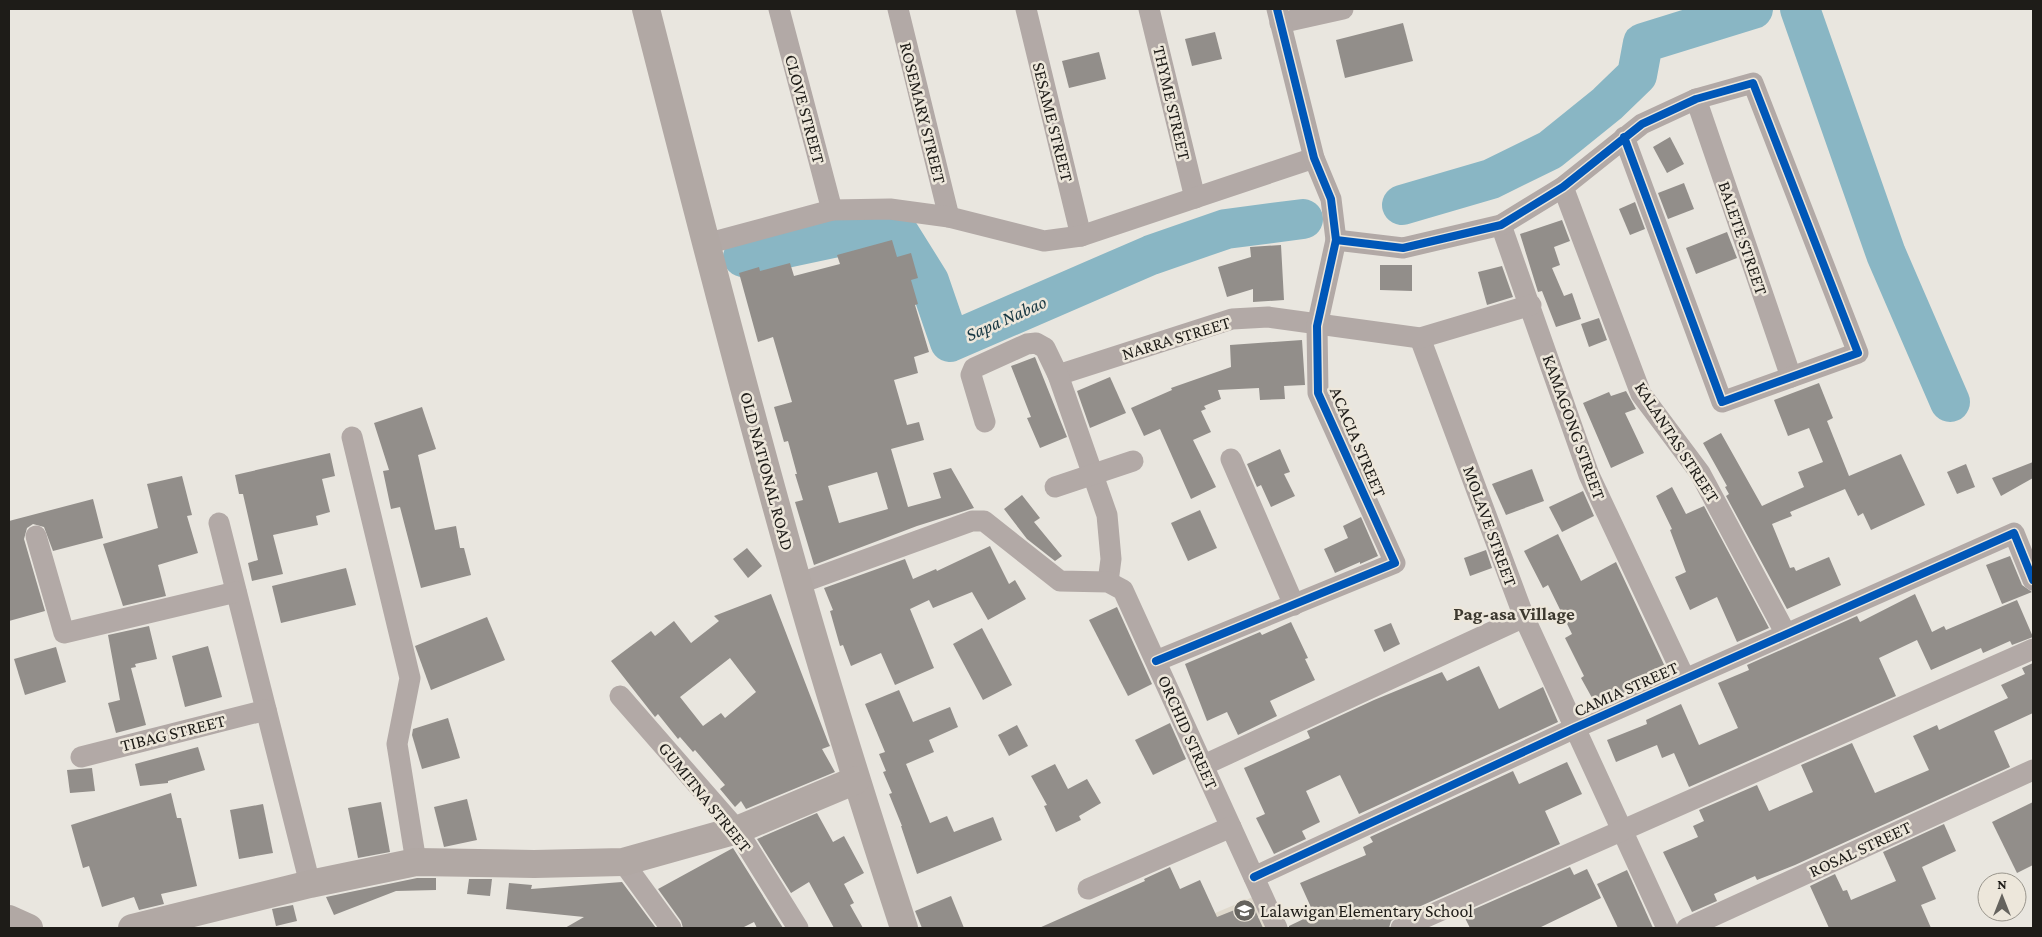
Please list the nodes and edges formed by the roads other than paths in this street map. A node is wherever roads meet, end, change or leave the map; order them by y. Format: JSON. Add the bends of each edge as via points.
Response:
{"nodes":[{"id":1,"x":646,"y":9,"type":"edge"},
{"id":2,"x":779,"y":9,"type":"edge"},
{"id":3,"x":898,"y":9,"type":"edge"},
{"id":4,"x":1026,"y":9,"type":"edge"},
{"id":5,"x":1149,"y":9,"type":"edge"},
{"id":6,"x":1343,"y":9,"type":"edge"},
{"id":7,"x":1279,"y":16,"type":"edge"},
{"id":8,"x":1696,"y":98,"type":"junction"},
{"id":9,"x":1624,"y":137,"type":"junction"},
{"id":10,"x":1314,"y":158,"type":"junction"},
{"id":11,"x":1563,"y":187,"type":"junction"},
{"id":12,"x":1195,"y":198,"type":"junction"},
{"id":13,"x":832,"y":210,"type":"junction"},
{"id":14,"x":949,"y":217,"type":"junction"},
{"id":15,"x":1501,"y":225,"type":"junction"},
{"id":16,"x":1081,"y":236,"type":"junction"},
{"id":17,"x":1336,"y":240,"type":"junction"},
{"id":18,"x":706,"y":244,"type":"junction"},
{"id":19,"x":1531,"y":305,"type":"junction"},
{"id":20,"x":1317,"y":326,"type":"junction"},
{"id":21,"x":1420,"y":338,"type":"junction"},
{"id":22,"x":1058,"y":375,"type":"junction"},
{"id":23,"x":1791,"y":377,"type":"junction"},
{"id":24,"x":985,"y":422,"type":"dead end"},
{"id":25,"x":352,"y":437,"type":"dead end"},
{"id":26,"x":1231,"y":459,"type":"dead end"},
{"id":27,"x":1134,"y":461,"type":"dead end"},
{"id":28,"x":1091,"y":475,"type":"junction"},
{"id":29,"x":1055,"y":487,"type":"dead end"},
{"id":30,"x":219,"y":523,"type":"dead end"},
{"id":31,"x":36,"y":536,"type":"dead end"},
{"id":32,"x":2033,"y":580,"type":"edge"},
{"id":33,"x":1108,"y":582,"type":"junction"},
{"id":34,"x":798,"y":584,"type":"junction"},
{"id":35,"x":236,"y":592,"type":"junction"},
{"id":36,"x":1294,"y":605,"type":"junction"},
{"id":37,"x":1524,"y":617,"type":"junction"},
{"id":38,"x":1786,"y":634,"type":"junction"},
{"id":39,"x":2033,"y":649,"type":"edge"},
{"id":40,"x":1156,"y":661,"type":"junction"},
{"id":41,"x":1685,"y":679,"type":"junction"},
{"id":42,"x":620,"y":696,"type":"dead end"},
{"id":43,"x":266,"y":710,"type":"junction"},
{"id":44,"x":1575,"y":728,"type":"junction"},
{"id":45,"x":81,"y":757,"type":"dead end"},
{"id":46,"x":1204,"y":765,"type":"junction"},
{"id":47,"x":2033,"y":770,"type":"edge"},
{"id":48,"x":856,"y":780,"type":"junction"},
{"id":49,"x":1231,"y":827,"type":"junction"},
{"id":50,"x":737,"y":830,"type":"junction"},
{"id":51,"x":1622,"y":830,"type":"junction"},
{"id":52,"x":416,"y":862,"type":"junction"},
{"id":53,"x":622,"y":862,"type":"junction"},
{"id":54,"x":1254,"y":877,"type":"junction"},
{"id":55,"x":310,"y":884,"type":"junction"},
{"id":56,"x":1088,"y":889,"type":"dead end"},
{"id":57,"x":9,"y":919,"type":"edge"},
{"id":58,"x":30,"y":928,"type":"edge"},
{"id":59,"x":132,"y":928,"type":"edge"},
{"id":60,"x":671,"y":928,"type":"edge"},
{"id":61,"x":798,"y":928,"type":"edge"},
{"id":62,"x":904,"y":928,"type":"edge"},
{"id":63,"x":1277,"y":928,"type":"edge"},
{"id":64,"x":1401,"y":928,"type":"edge"},
{"id":65,"x":1667,"y":928,"type":"edge"},
{"id":66,"x":1687,"y":928,"type":"edge"}],
"edges":[{"from":1,"to":18,"type":"main road","name":"OLD NATIONAL ROAD"},
{"from":2,"to":13,"type":"street","name":"CLOVE STREET"},
{"from":3,"to":14,"type":"street","name":"ROSEMARY STREET"},
{"from":4,"to":16,"type":"street","name":"SESAME STREET"},
{"from":5,"to":12,"type":"street","name":"THYME STREET"},
{"from":6,"to":7,"type":"street"},
{"from":7,"to":10,"type":"street","name":"ACACIA STREET"},
{"from":8,"to":9,"type":"street","via":[[1642,124]]},
{"from":8,"to":23,"type":"street","name":"BALETE STREET"},
{"from":8,"to":23,"type":"street","via":[[1753,83],[1858,353]]},
{"from":9,"to":11,"type":"street"},
{"from":9,"to":23,"type":"street","via":[[1722,402]]},
{"from":10,"to":12,"type":"street"},
{"from":10,"to":17,"type":"street","name":"ACACIA STREET","via":[[1331,199]]},
{"from":11,"to":15,"type":"street"},
{"from":11,"to":38,"type":"street","name":"KALANTAS STREET","via":[[1641,394],[1700,473]]},
{"from":12,"to":16,"type":"street"},
{"from":13,"to":14,"type":"street","via":[[890,209]]},
{"from":13,"to":18,"type":"street"},
{"from":14,"to":16,"type":"street","via":[[1044,241]]},
{"from":15,"to":17,"type":"street","via":[[1403,248]]},
{"from":15,"to":19,"type":"street","name":"KAMAGONG STREET"},
{"from":17,"to":20,"type":"street","name":"ACACIA STREET"},
{"from":18,"to":34,"type":"main road","name":"OLD NATIONAL ROAD"},
{"from":19,"to":21,"type":"street","name":"NARRA STREET"},
{"from":19,"to":41,"type":"street","name":"KAMAGONG STREET","via":[[1589,475]]},
{"from":20,"to":21,"type":"street","name":"NARRA STREET"},
{"from":20,"to":22,"type":"street","name":"NARRA STREET","via":[[1268,317],[1232,318]]},
{"from":20,"to":36,"type":"street","name":"ACACIA STREET","via":[[1318,393],[1395,563]]},
{"from":21,"to":37,"type":"street","name":"MOLAVE STREET"},
{"from":22,"to":24,"type":"street","via":[[1045,348],[1036,344],[1027,344],[974,368],[971,375]]},
{"from":22,"to":28,"type":"street"},
{"from":25,"to":52,"type":"street","via":[[410,678],[397,744]]},
{"from":26,"to":36,"type":"street"},
{"from":27,"to":28,"type":"street"},
{"from":28,"to":29,"type":"street"},
{"from":28,"to":33,"type":"street","via":[[1107,515],[1111,559]]},
{"from":30,"to":35,"type":"street"},
{"from":31,"to":35,"type":"street","via":[[64,633]]},
{"from":32,"to":38,"type":"street","name":"CAMIA STREET","via":[[2014,533]]},
{"from":33,"to":34,"type":"street","via":[[1060,581],[984,521],[972,521]]},
{"from":33,"to":40,"type":"street","name":"ORCHID STREET","via":[[1124,590]]},
{"from":34,"to":48,"type":"main road","name":"OLD NATIONAL ROAD"},
{"from":35,"to":43,"type":"street"},
{"from":36,"to":40,"type":"street"},
{"from":37,"to":44,"type":"street","name":"MOLAVE STREET"},
{"from":37,"to":46,"type":"street"},
{"from":38,"to":41,"type":"street","name":"CAMIA STREET"},
{"from":39,"to":51,"type":"street"},
{"from":40,"to":46,"type":"street","name":"ORCHID STREET"},
{"from":41,"to":44,"type":"street","name":"CAMIA STREET"},
{"from":42,"to":50,"type":"street","name":"GUMITNA STREET"},
{"from":43,"to":45,"type":"street","name":"TIBAG STREET"},
{"from":43,"to":55,"type":"street"},
{"from":44,"to":51,"type":"street","name":"MOLAVE STREET"},
{"from":44,"to":54,"type":"street","name":"CAMIA STREET"},
{"from":46,"to":49,"type":"street","name":"ORCHID STREET"},
{"from":47,"to":66,"type":"street","name":"ROSAL STREET"},
{"from":48,"to":50,"type":"main road"},
{"from":48,"to":62,"type":"main road","name":"OLD NATIONAL ROAD"},
{"from":49,"to":54,"type":"street","name":"ORCHID STREET"},
{"from":49,"to":56,"type":"street"},
{"from":50,"to":53,"type":"main road"},
{"from":50,"to":61,"type":"street","name":"GUMITNA STREET"},
{"from":51,"to":64,"type":"street"},
{"from":51,"to":65,"type":"street","name":"MOLAVE STREET"},
{"from":52,"to":53,"type":"main road"},
{"from":52,"to":55,"type":"main road"},
{"from":53,"to":60,"type":"street"},
{"from":54,"to":63,"type":"street","name":"ORCHID STREET"},
{"from":55,"to":59,"type":"main road"},
{"from":57,"to":58,"type":"main road"}]}
